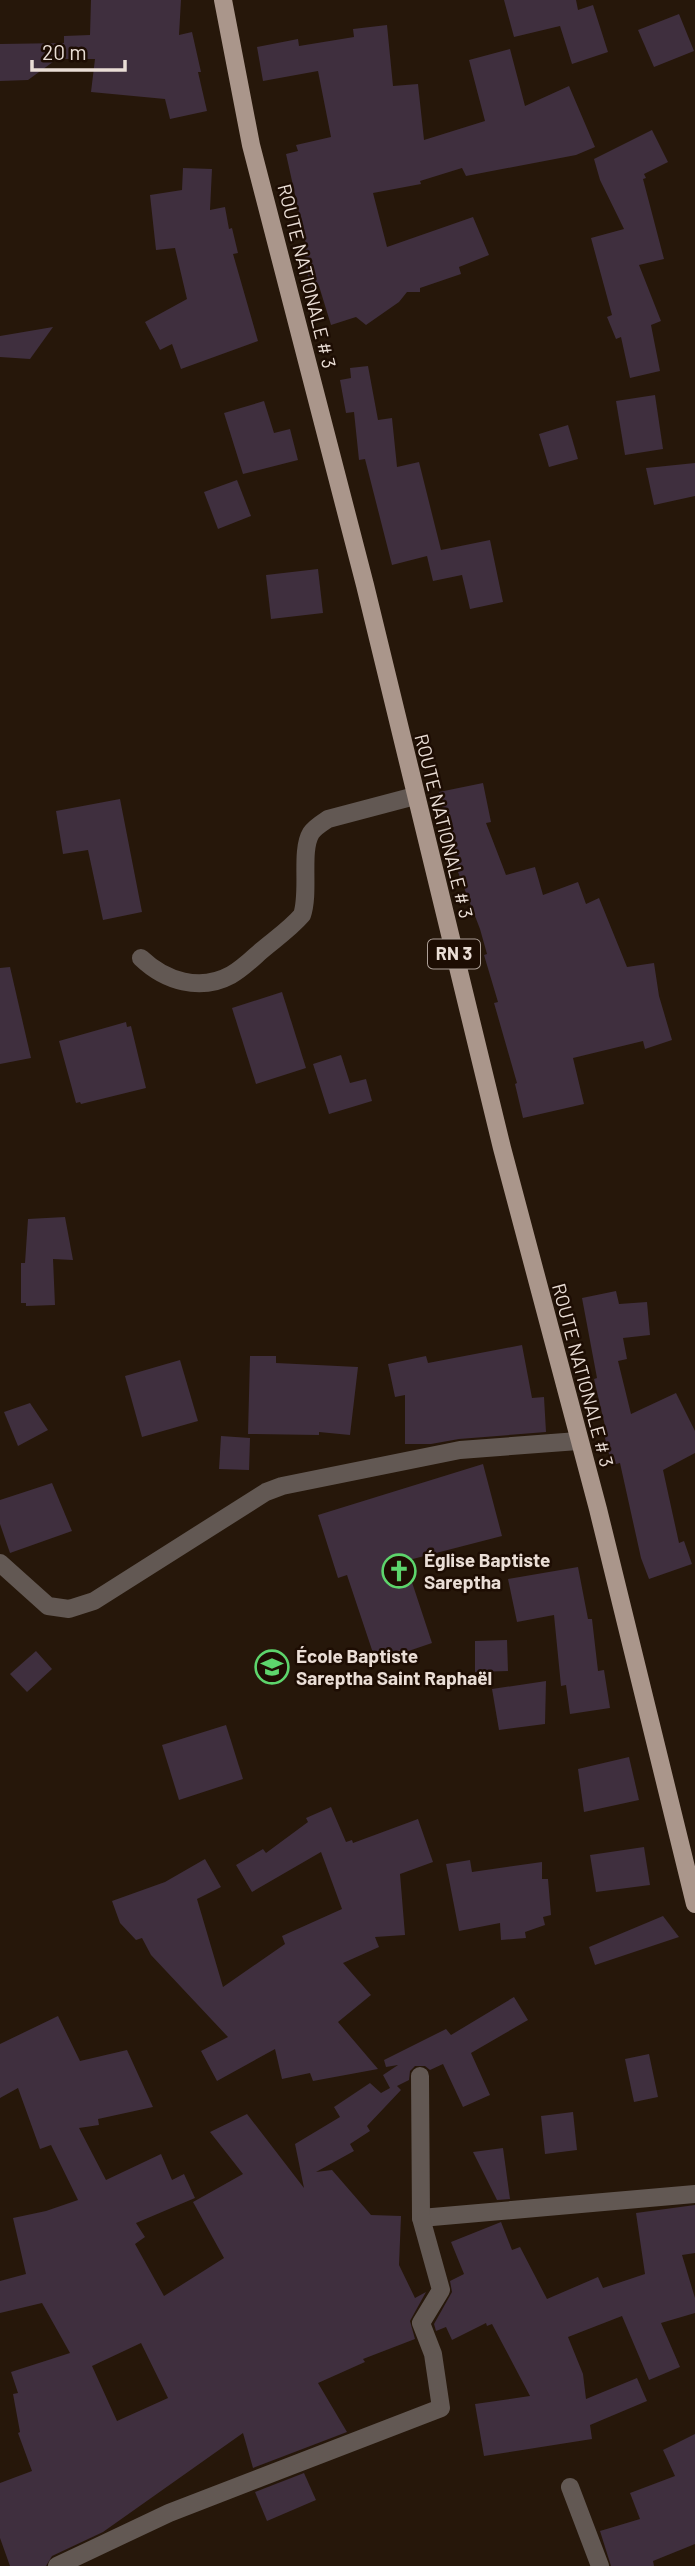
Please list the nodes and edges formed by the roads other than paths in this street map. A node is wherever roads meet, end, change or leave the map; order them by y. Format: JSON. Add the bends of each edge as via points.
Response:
{"nodes":[{"id":1,"x":223,"y":0,"type":"edge"},
{"id":2,"x":415,"y":796,"type":"junction"},
{"id":3,"x":141,"y":958,"type":"dead end"},
{"id":4,"x":578,"y":1441,"type":"junction"},
{"id":5,"x":0,"y":1563,"type":"edge"},
{"id":6,"x":695,"y":1905,"type":"edge"},
{"id":7,"x":421,"y":2076,"type":"dead end"},
{"id":8,"x":695,"y":2194,"type":"edge"},
{"id":9,"x":421,"y":2218,"type":"junction"},
{"id":10,"x":570,"y":2487,"type":"dead end"},
{"id":11,"x":57,"y":2566,"type":"edge"},
{"id":12,"x":600,"y":2566,"type":"edge"}],
"edges":[{"from":1,"to":2,"type":"main road","name":"ROUTE NATIONALE # 3","number":"RN 3","via":[[251,145],[362,571]]},
{"from":2,"to":3,"type":"street","via":[[328,819],[311,832],[302,915],[233,974],[216,981],[174,980]]},
{"from":2,"to":4,"type":"main road","name":"ROUTE NATIONALE # 3","number":"RN 3"},
{"from":4,"to":5,"type":"street","via":[[460,1450],[282,1486],[94,1601],[69,1609],[48,1606]]},
{"from":4,"to":6,"type":"main road","name":"ROUTE NATIONALE # 3","number":"RN 3"},
{"from":7,"to":9,"type":"street"},
{"from":8,"to":9,"type":"street"},
{"from":9,"to":11,"type":"street","via":[[440,2290],[421,2323],[433,2354],[441,2408],[169,2513]]},
{"from":10,"to":12,"type":"street"}]}
